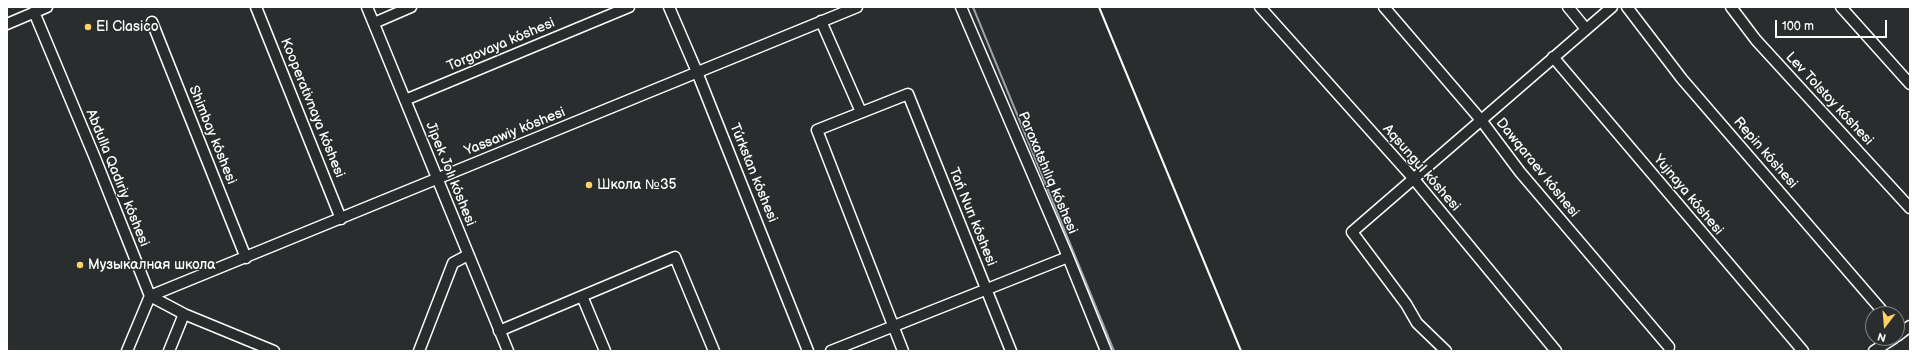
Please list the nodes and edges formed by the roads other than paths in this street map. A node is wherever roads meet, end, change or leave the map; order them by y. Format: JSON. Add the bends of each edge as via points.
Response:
{"nodes":[{"id":1,"x":47,"y":7,"type":"edge"},
{"id":2,"x":256,"y":7,"type":"edge"},
{"id":3,"x":367,"y":7,"type":"edge"},
{"id":4,"x":411,"y":7,"type":"edge"},
{"id":5,"x":629,"y":7,"type":"edge"},
{"id":6,"x":669,"y":7,"type":"edge"},
{"id":7,"x":857,"y":7,"type":"edge"},
{"id":8,"x":961,"y":7,"type":"edge"},
{"id":9,"x":1260,"y":7,"type":"edge"},
{"id":10,"x":1384,"y":7,"type":"edge"},
{"id":11,"x":1568,"y":7,"type":"edge"},
{"id":12,"x":1612,"y":7,"type":"edge"},
{"id":13,"x":1627,"y":7,"type":"edge"},
{"id":14,"x":1731,"y":7,"type":"edge"},
{"id":15,"x":1841,"y":7,"type":"edge"},
{"id":16,"x":34,"y":12,"type":"junction"},
{"id":17,"x":821,"y":21,"type":"junction"},
{"id":18,"x":152,"y":22,"type":"dead end"},
{"id":19,"x":374,"y":23,"type":"junction"},
{"id":20,"x":7,"y":24,"type":"edge"},
{"id":21,"x":1586,"y":29,"type":"junction"},
{"id":22,"x":1553,"y":57,"type":"junction"},
{"id":23,"x":697,"y":72,"type":"junction"},
{"id":24,"x":1910,"y":84,"type":"edge"},
{"id":25,"x":405,"y":100,"type":"junction"},
{"id":26,"x":861,"y":112,"type":"junction"},
{"id":27,"x":1481,"y":120,"type":"junction"},
{"id":28,"x":1413,"y":178,"type":"junction"},
{"id":29,"x":437,"y":179,"type":"junction"},
{"id":30,"x":1910,"y":208,"type":"edge"},
{"id":31,"x":342,"y":219,"type":"junction"},
{"id":32,"x":468,"y":255,"type":"junction"},
{"id":33,"x":1068,"y":256,"type":"junction"},
{"id":34,"x":246,"y":258,"type":"junction"},
{"id":35,"x":985,"y":289,"type":"junction"},
{"id":36,"x":150,"y":296,"type":"junction"},
{"id":37,"x":582,"y":296,"type":"junction"},
{"id":38,"x":1878,"y":306,"type":"edge"},
{"id":39,"x":184,"y":314,"type":"junction"},
{"id":40,"x":893,"y":326,"type":"junction"},
{"id":41,"x":499,"y":330,"type":"junction"},
{"id":42,"x":1669,"y":347,"type":"dead end"},
{"id":43,"x":127,"y":351,"type":"edge"},
{"id":44,"x":169,"y":351,"type":"edge"},
{"id":45,"x":274,"y":351,"type":"edge"},
{"id":46,"x":419,"y":351,"type":"edge"},
{"id":47,"x":508,"y":351,"type":"edge"},
{"id":48,"x":605,"y":351,"type":"edge"},
{"id":49,"x":714,"y":351,"type":"edge"},
{"id":50,"x":808,"y":351,"type":"edge"},
{"id":51,"x":832,"y":351,"type":"edge"},
{"id":52,"x":903,"y":351,"type":"edge"},
{"id":53,"x":1011,"y":351,"type":"edge"},
{"id":54,"x":1106,"y":351,"type":"edge"},
{"id":55,"x":1446,"y":351,"type":"edge"},
{"id":56,"x":1556,"y":351,"type":"edge"},
{"id":57,"x":1803,"y":351,"type":"edge"}],
"edges":[{"from":1,"to":16,"type":"street"},
{"from":2,"to":31,"type":"street","name":"Kooperativnaya kóshesi"},
{"from":3,"to":19,"type":"street","name":"Jipek Jolı kóshesi"},
{"from":4,"to":19,"type":"street"},
{"from":5,"to":25,"type":"street","name":"Torgovaya kóshesi"},
{"from":6,"to":23,"type":"street","name":"Túrkstan kóshesi"},
{"from":7,"to":17,"type":"street","name":"Yassawiy kóshesi"},
{"from":8,"to":33,"type":"street","name":"Paraxatshılıq kóshesi"},
{"from":9,"to":28,"type":"street","name":"Aqsungul kóshesi"},
{"from":10,"to":27,"type":"street","name":"Dawqaraev kóshesi"},
{"from":11,"to":21,"type":"street"},
{"from":12,"to":21,"type":"street"},
{"from":13,"to":38,"type":"street","name":"Repin kóshesi","via":[[1682,79]]},
{"from":14,"to":30,"type":"street","name":"Lev Tolstoy kóshesi","via":[[1756,40]]},
{"from":15,"to":24,"type":"street"},
{"from":16,"to":20,"type":"street"},
{"from":16,"to":36,"type":"street","name":"Abdulla Qadıriy kóshesi"},
{"from":17,"to":23,"type":"street","name":"Yassawiy kóshesi"},
{"from":17,"to":26,"type":"street"},
{"from":18,"to":34,"type":"street","name":"Shimbay kóshesi"},
{"from":19,"to":25,"type":"street","name":"Jipek Jolı kóshesi"},
{"from":21,"to":22,"type":"street"},
{"from":22,"to":27,"type":"street"},
{"from":22,"to":57,"type":"street","name":"Yujnaya kóshesi"},
{"from":23,"to":29,"type":"street","name":"Yassawiy kóshesi"},
{"from":23,"to":50,"type":"street","name":"Túrkstan kóshesi"},
{"from":25,"to":29,"type":"street","name":"Jipek Jolı kóshesi"},
{"from":26,"to":35,"type":"street","name":"Tań Nurı kóshesi","via":[[908,94]]},
{"from":26,"to":40,"type":"street","via":[[817,130]]},
{"from":27,"to":28,"type":"street"},
{"from":27,"to":42,"type":"street","name":"Dawqaraev kóshesi","via":[[1520,172]]},
{"from":28,"to":55,"type":"street","via":[[1352,232],[1406,304],[1417,323]]},
{"from":28,"to":56,"type":"street","name":"Aqsungul kóshesi"},
{"from":29,"to":31,"type":"street","name":"Yassawiy kóshesi"},
{"from":29,"to":32,"type":"street","name":"Jipek Jolı kóshesi"},
{"from":31,"to":34,"type":"street","name":"Yassawiy kóshesi"},
{"from":32,"to":41,"type":"street","name":"Jipek Jolı kóshesi"},
{"from":32,"to":46,"type":"street","via":[[453,263]]},
{"from":33,"to":35,"type":"street"},
{"from":33,"to":54,"type":"street","name":"Paraxatshılıq kóshesi"},
{"from":34,"to":36,"type":"street","name":"Yassawiy kóshesi"},
{"from":35,"to":40,"type":"street"},
{"from":35,"to":53,"type":"street","name":"Tań Nurı kóshesi"},
{"from":36,"to":39,"type":"street"},
{"from":36,"to":43,"type":"street"},
{"from":37,"to":41,"type":"street"},
{"from":37,"to":48,"type":"street"},
{"from":37,"to":49,"type":"street","via":[[675,257]]},
{"from":39,"to":44,"type":"street"},
{"from":39,"to":45,"type":"street"},
{"from":40,"to":51,"type":"street"},
{"from":40,"to":52,"type":"street"},
{"from":41,"to":47,"type":"street","name":"Jipek Jolı kóshesi"}]}
